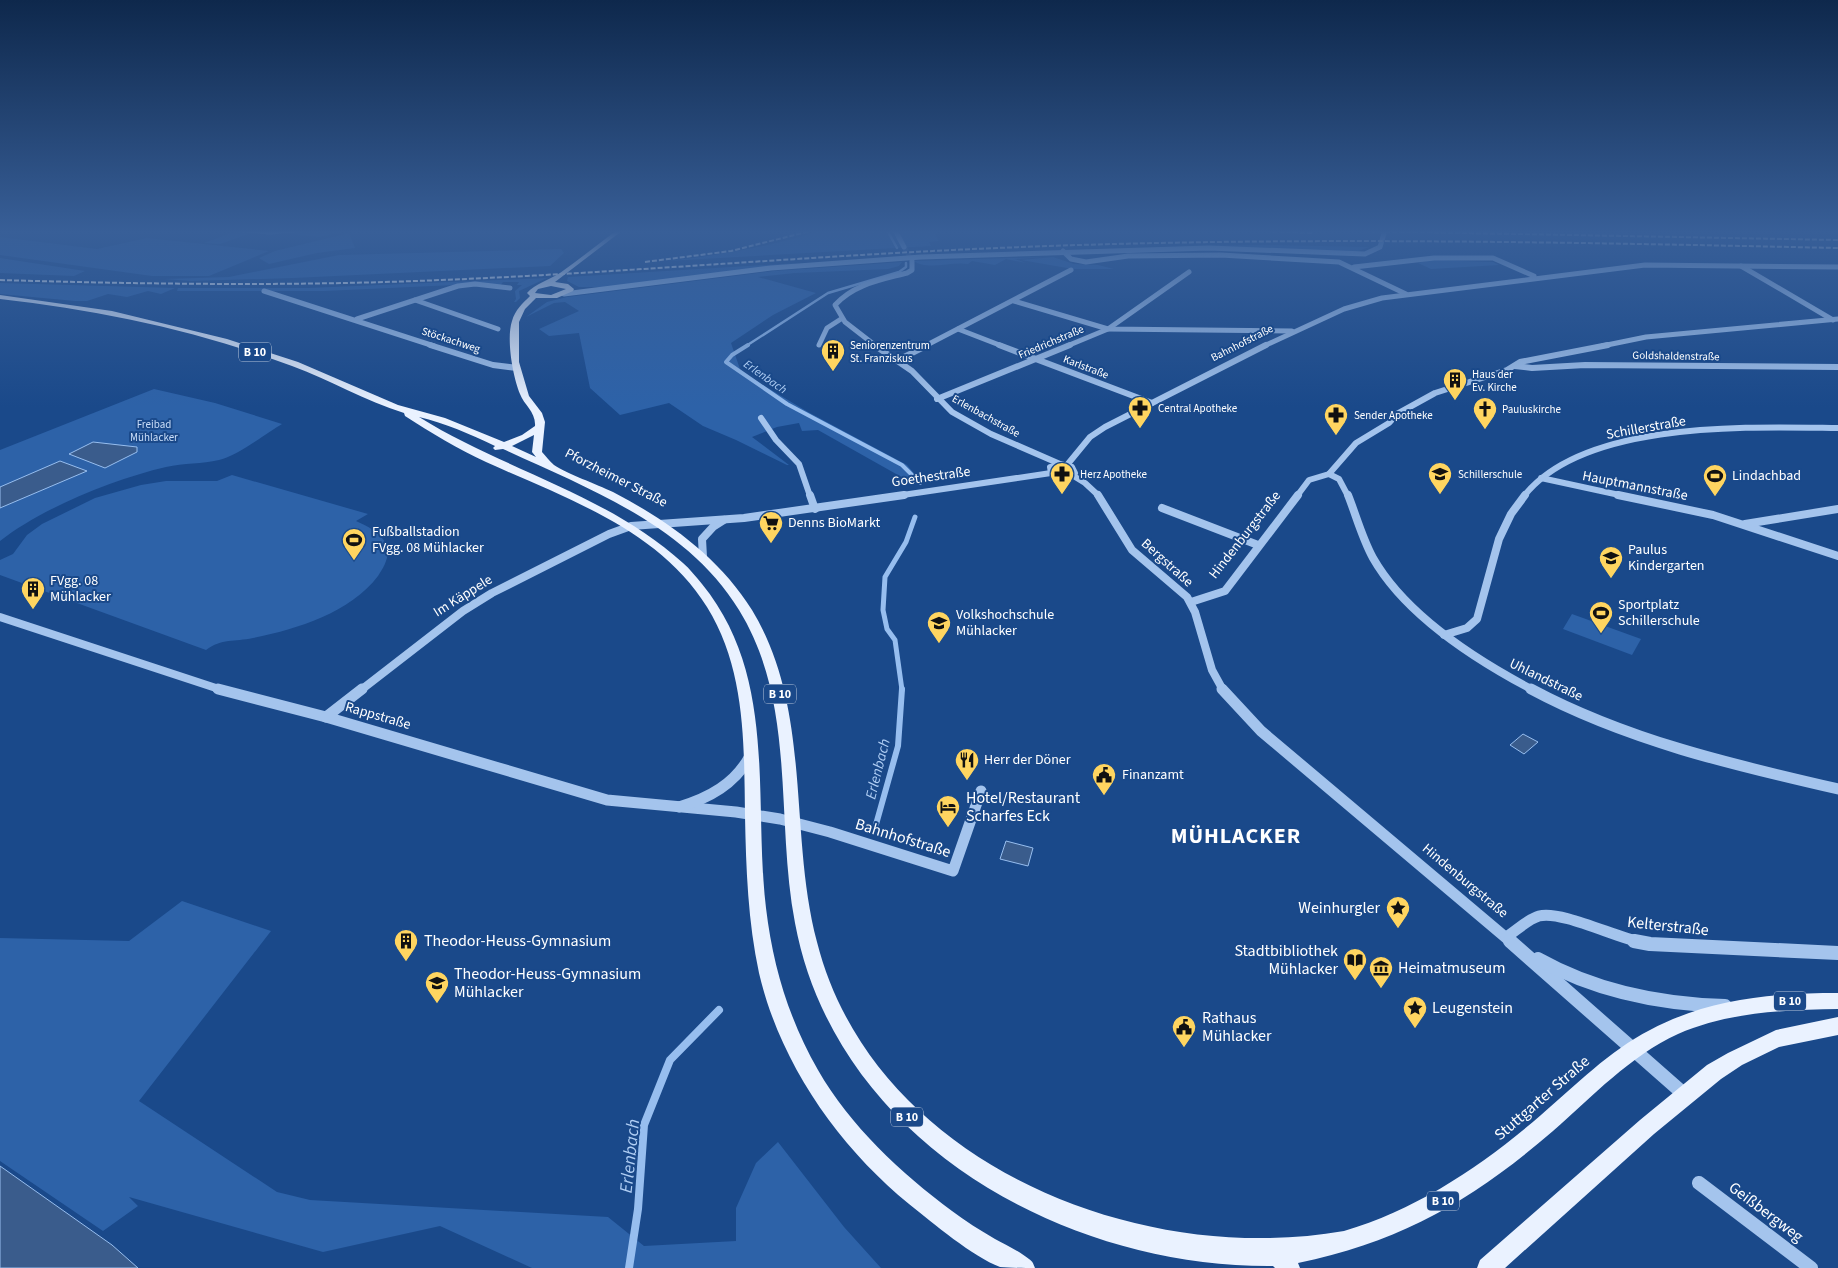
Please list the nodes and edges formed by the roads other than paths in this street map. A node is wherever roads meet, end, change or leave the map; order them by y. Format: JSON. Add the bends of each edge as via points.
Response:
{"nodes":[{"id":1,"x":448,"y":289,"type":"edge"},
{"id":2,"x":536,"y":289,"type":"edge"},
{"id":3,"x":594,"y":289,"type":"edge"},
{"id":4,"x":858,"y":289,"type":"edge"},
{"id":5,"x":1036,"y":289,"type":"edge"},
{"id":6,"x":1164,"y":289,"type":"edge"},
{"id":7,"x":1397,"y":289,"type":"edge"},
{"id":8,"x":1443,"y":289,"type":"edge"},
{"id":9,"x":1781,"y":289,"type":"edge"},
{"id":10,"x":264,"y":291,"type":"dead end"},
{"id":11,"x":567,"y":291,"type":"joint"},
{"id":12,"x":1406,"y":294,"type":"junction"},
{"id":13,"x":534,"y":296,"type":"junction"},
{"id":14,"x":0,"y":297,"type":"edge"},
{"id":15,"x":547,"y":297,"type":"junction"},
{"id":16,"x":415,"y":300,"type":"junction"},
{"id":17,"x":1014,"y":301,"type":"junction"},
{"id":18,"x":519,"y":315,"type":"junction"},
{"id":19,"x":357,"y":319,"type":"junction"},
{"id":20,"x":841,"y":319,"type":"junction"},
{"id":21,"x":1836,"y":320,"type":"edge"},
{"id":22,"x":498,"y":329,"type":"dead end"},
{"id":23,"x":958,"y":329,"type":"junction"},
{"id":24,"x":1108,"y":329,"type":"junction"},
{"id":25,"x":1293,"y":331,"type":"junction"},
{"id":26,"x":819,"y":345,"type":"dead end"},
{"id":27,"x":1037,"y":359,"type":"junction"},
{"id":28,"x":898,"y":360,"type":"junction"},
{"id":29,"x":1515,"y":366,"type":"junction"},
{"id":30,"x":517,"y":368,"type":"junction"},
{"id":31,"x":1838,"y":368,"type":"edge"},
{"id":32,"x":937,"y":399,"type":"junction"},
{"id":33,"x":1152,"y":403,"type":"junction"},
{"id":34,"x":402,"y":410,"type":"junction"},
{"id":35,"x":761,"y":418,"type":"dead end"},
{"id":36,"x":539,"y":427,"type":"junction"},
{"id":37,"x":1838,"y":428,"type":"edge"},
{"id":38,"x":503,"y":446,"type":"junction"},
{"id":39,"x":482,"y":455,"type":"junction"},
{"id":40,"x":1063,"y":464,"type":"junction"},
{"id":41,"x":558,"y":471,"type":"junction"},
{"id":42,"x":1329,"y":474,"type":"junction"},
{"id":43,"x":1055,"y":475,"type":"junction"},
{"id":44,"x":1072,"y":475,"type":"junction"},
{"id":45,"x":1541,"y":478,"type":"junction"},
{"id":46,"x":1053,"y":483,"type":"dead end"},
{"id":47,"x":1162,"y":508,"type":"dead end"},
{"id":48,"x":815,"y":509,"type":"junction"},
{"id":49,"x":1838,"y":509,"type":"edge"},
{"id":50,"x":727,"y":519,"type":"junction"},
{"id":51,"x":662,"y":523,"type":"junction"},
{"id":52,"x":1744,"y":524,"type":"junction"},
{"id":53,"x":632,"y":526,"type":"junction"},
{"id":54,"x":1258,"y":545,"type":"junction"},
{"id":55,"x":1838,"y":556,"type":"edge"},
{"id":56,"x":702,"y":557,"type":"junction"},
{"id":57,"x":1191,"y":602,"type":"junction"},
{"id":58,"x":0,"y":617,"type":"edge"},
{"id":59,"x":1444,"y":635,"type":"junction"},
{"id":60,"x":326,"y":717,"type":"junction"},
{"id":61,"x":752,"y":752,"type":"junction"},
{"id":62,"x":1838,"y":789,"type":"edge"},
{"id":63,"x":981,"y":791,"type":"dead end"},
{"id":64,"x":671,"y":809,"type":"junction"},
{"id":65,"x":753,"y":814,"type":"junction"},
{"id":66,"x":794,"y":821,"type":"junction"},
{"id":67,"x":1506,"y":937,"type":"junction"},
{"id":68,"x":1620,"y":938,"type":"joint"},
{"id":69,"x":1516,"y":946,"type":"junction"},
{"id":70,"x":1838,"y":952,"type":"edge"},
{"id":71,"x":1838,"y":1000,"type":"edge"},
{"id":72,"x":1742,"y":1005,"type":"junction"},
{"id":73,"x":1838,"y":1026,"type":"edge"},
{"id":74,"x":1633,"y":1051,"type":"junction"},
{"id":75,"x":1685,"y":1095,"type":"junction"},
{"id":76,"x":1699,"y":1184,"type":"dead end"},
{"id":77,"x":1284,"y":1264,"type":"edge"},
{"id":78,"x":1024,"y":1268,"type":"edge"},
{"id":79,"x":1488,"y":1268,"type":"edge"},
{"id":80,"x":1811,"y":1268,"type":"edge"}],
"edges":[{"from":1,"to":16,"type":"street"},
{"from":2,"to":13,"type":"main road","via":[[531,291]]},
{"from":3,"to":11,"type":"street"},
{"from":4,"to":20,"type":"street","via":[[835,305]]},
{"from":5,"to":17,"type":"street"},
{"from":6,"to":24,"type":"street","name":"Friedrichstraße"},
{"from":7,"to":12,"type":"street"},
{"from":8,"to":12,"type":"street","name":"Bahnhofstraße"},
{"from":9,"to":21,"type":"street"},
{"from":10,"to":19,"type":"street","name":"Stöckachweg"},
{"from":11,"to":15,"type":"main road"},
{"from":12,"to":25,"type":"street","name":"Bahnhofstraße","via":[[1363,303]]},
{"from":13,"to":15,"type":"main road"},
{"from":13,"to":18,"type":"main road"},
{"from":14,"to":34,"type":"main road","name":"Pforzheimer Straße","number":"B 10","via":[[86,307],[202,336],[294,364]]},
{"from":15,"to":18,"type":"main road"},
{"from":16,"to":19,"type":"street"},
{"from":16,"to":22,"type":"street"},
{"from":17,"to":23,"type":"street"},
{"from":17,"to":24,"type":"street"},
{"from":18,"to":30,"type":"main road","via":[[516,322]]},
{"from":19,"to":30,"type":"street","name":"Stöckachweg","via":[[493,365]]},
{"from":20,"to":26,"type":"street","via":[[827,328]]},
{"from":20,"to":28,"type":"street","name":"Erlenbachstraße"},
{"from":21,"to":29,"type":"street","name":"Hindenburgstraße","via":[[1646,337],[1555,354]]},
{"from":23,"to":27,"type":"street","name":"Karlstraße"},
{"from":23,"to":28,"type":"street"},
{"from":24,"to":25,"type":"street"},
{"from":24,"to":27,"type":"street","name":"Friedrichstraße"},
{"from":25,"to":33,"type":"street","name":"Bahnhofstraße"},
{"from":27,"to":32,"type":"street","name":"Friedrichstraße"},
{"from":27,"to":33,"type":"street","name":"Karlstraße"},
{"from":28,"to":32,"type":"street","name":"Erlenbachstraße","via":[[914,372]]},
{"from":29,"to":31,"type":"street","name":"Goldshaldenstraße"},
{"from":29,"to":42,"type":"street","name":"Hindenburgstraße","via":[[1435,393],[1397,414],[1356,443]]},
{"from":30,"to":36,"type":"main road","via":[[525,396],[537,413]]},
{"from":32,"to":40,"type":"street","name":"Erlenbachstraße","via":[[960,416]]},
{"from":33,"to":40,"type":"street","name":"Bahnhofstraße","via":[[1090,437]]},
{"from":34,"to":38,"type":"main road","name":"Pforzheimer Straße","number":"B 10","via":[[440,420]]},
{"from":34,"to":39,"type":"main road","name":"Pforzheimer Straße","number":"B 10","via":[[425,426]]},
{"from":35,"to":48,"type":"street","via":[[799,464]]},
{"from":36,"to":38,"type":"main road"},
{"from":36,"to":41,"type":"main road","via":[[537,452]]},
{"from":37,"to":45,"type":"street","name":"Schillerstraße","via":[[1737,429],[1654,436],[1570,460]]},
{"from":38,"to":39,"type":"main road"},
{"from":38,"to":41,"type":"main road","name":"Pforzheimer Straße","number":"B 10"},
{"from":39,"to":53,"type":"main road","name":"Pforzheimer Straße","number":"B 10","via":[[600,508]]},
{"from":40,"to":43,"type":"street","name":"Bahnhofstraße","via":[[1050,467]]},
{"from":40,"to":44,"type":"street","via":[[1075,470]]},
{"from":41,"to":51,"type":"main road","name":"Pforzheimer Straße","number":"B 10","via":[[622,500]]},
{"from":42,"to":54,"type":"street","name":"Hindenburgstraße","via":[[1309,480]]},
{"from":42,"to":59,"type":"street","name":"Uhlandstraße","via":[[1340,481],[1365,541],[1383,573],[1408,602]]},
{"from":43,"to":44,"type":"street"},
{"from":43,"to":46,"type":"street","name":"Bahnhofstraße"},
{"from":43,"to":48,"type":"street","name":"Goethestraße"},
{"from":44,"to":57,"type":"street","name":"Bergstraße","via":[[1097,491],[1127,544]]},
{"from":45,"to":52,"type":"street","name":"Hauptmannstraße"},
{"from":45,"to":59,"type":"street","name":"Schillerstraße","via":[[1510,516],[1492,555],[1478,618],[1466,629]]},
{"from":47,"to":54,"type":"street"},
{"from":48,"to":50,"type":"street","name":"Goethestraße"},
{"from":49,"to":52,"type":"street"},
{"from":50,"to":51,"type":"street","name":"Goethestraße"},
{"from":50,"to":56,"type":"street","name":"Goethestraße","via":[[713,526],[705,535],[701,543]]},
{"from":51,"to":53,"type":"street","name":"Goethestraße"},
{"from":51,"to":56,"type":"main road","name":"Pforzheimer Straße","number":"B 10"},
{"from":52,"to":55,"type":"street","name":"Hauptmannstraße"},
{"from":53,"to":60,"type":"street","name":"Im Käppele","via":[[609,534],[478,601],[440,626]]},
{"from":53,"to":61,"type":"main road","name":"Pforzheimer Straße","number":"B 10","via":[[679,562],[724,624],[744,680]]},
{"from":54,"to":57,"type":"street","name":"Hindenburgstraße","via":[[1225,591]]},
{"from":56,"to":66,"type":"main road","name":"Pforzheimer Straße","number":"B 10","via":[[724,579],[745,610],[760,634],[772,665],[782,700],[789,746]]},
{"from":57,"to":67,"type":"street","name":"Hindenburgstraße","via":[[1216,679],[1235,705],[1268,737]]},
{"from":58,"to":60,"type":"street","name":"Rappstraße","via":[[240,696]]},
{"from":59,"to":62,"type":"street","name":"Uhlandstraße","via":[[1508,677],[1561,704],[1621,728],[1706,756]]},
{"from":60,"to":64,"type":"street","name":"Rappstraße","via":[[607,800]]},
{"from":61,"to":64,"type":"street","via":[[743,768],[716,792]]},
{"from":61,"to":65,"type":"main road","name":"Pforzheimer Straße","number":"B 10"},
{"from":63,"to":66,"type":"street","name":"Bahnhofstraße","via":[[953,871]]},
{"from":64,"to":65,"type":"street","name":"Rappstraße"},
{"from":65,"to":66,"type":"street"},
{"from":65,"to":78,"type":"main road","name":"Pforzheimer Straße","number":"B 10","via":[[755,889],[768,969],[781,1015],[806,1067],[833,1110],[858,1140],[915,1196],[993,1252]]},
{"from":66,"to":77,"type":"main road","name":"Pforzheimer Straße","number":"B 10","via":[[800,909],[811,956],[831,1011],[868,1074],[945,1152],[1007,1195],[1086,1231],[1128,1244],[1191,1256]]},
{"from":67,"to":68,"type":"street","name":"Kelterstraße","via":[[1539,916],[1560,915]]},
{"from":67,"to":69,"type":"street","name":"Hindenburgstraße"},
{"from":68,"to":70,"type":"street","name":"Kelterstraße","via":[[1675,946]]},
{"from":69,"to":72,"type":"street","via":[[1572,976],[1619,990],[1679,1002]]},
{"from":69,"to":74,"type":"street","name":"Hindenburgstraße"},
{"from":71,"to":72,"type":"main road","name":"Stuttgarter Straße","number":"B 10"},
{"from":72,"to":74,"type":"main road","name":"Stuttgarter Straße","number":"B 10","via":[[1668,1029]]},
{"from":73,"to":75,"type":"main road","via":[[1776,1039],[1728,1063]]},
{"from":74,"to":75,"type":"street","name":"Hindenburgstraße"},
{"from":74,"to":77,"type":"main road","name":"Stuttgarter Straße","number":"B 10","via":[[1511,1154],[1428,1210],[1378,1232]]},
{"from":75,"to":79,"type":"main road"},
{"from":76,"to":80,"type":"street","name":"Geißbergweg"}]}
